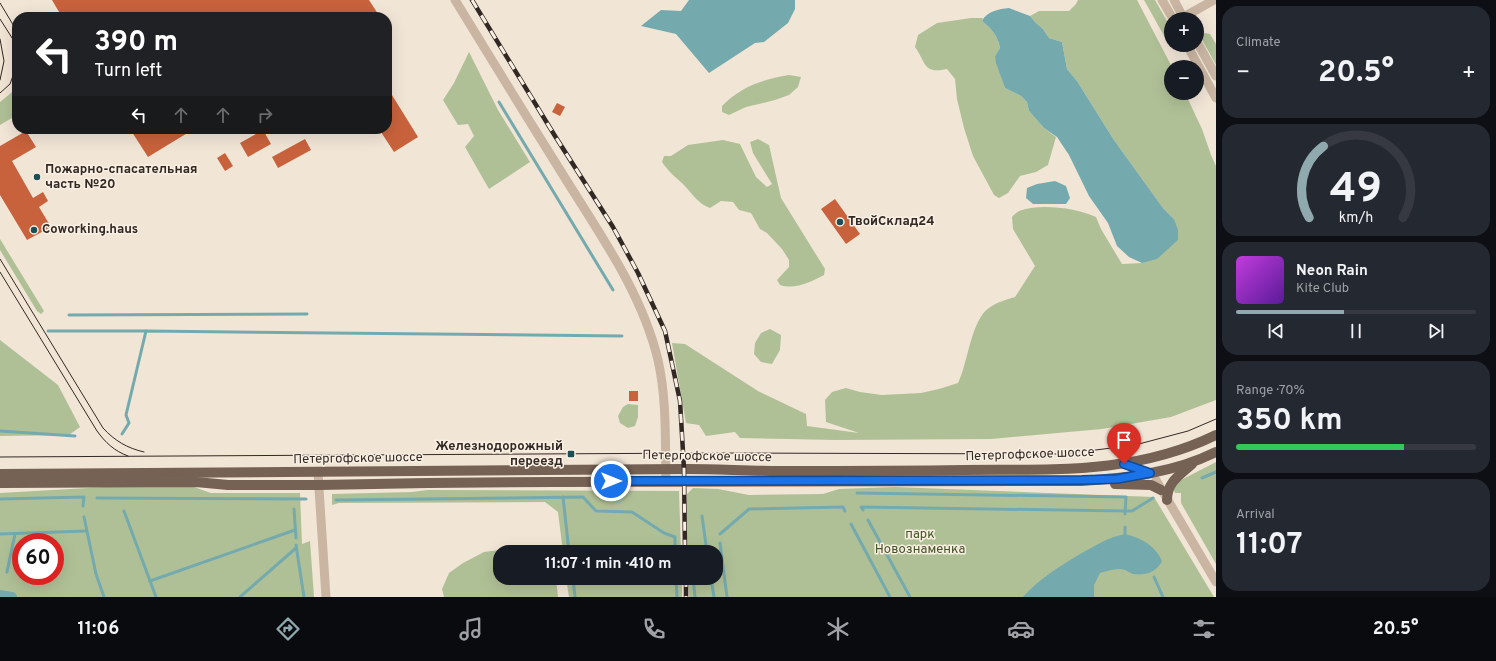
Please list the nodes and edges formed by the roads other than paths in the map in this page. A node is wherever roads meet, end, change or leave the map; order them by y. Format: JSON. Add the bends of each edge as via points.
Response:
{"nodes":[{"id":1,"x":455,"y":0,"type":"edge"},
{"id":2,"x":1162,"y":0,"type":"edge"},
{"id":3,"x":1174,"y":0,"type":"edge"},
{"id":4,"x":1214,"y":0,"type":"edge"},
{"id":5,"x":1168,"y":12,"type":"edge"},
{"id":6,"x":1180,"y":12,"type":"edge"},
{"id":7,"x":1193,"y":12,"type":"edge"},
{"id":8,"x":1191,"y":52,"type":"edge"},
{"id":9,"x":1203,"y":52,"type":"edge"},
{"id":10,"x":1216,"y":76,"type":"edge"},
{"id":11,"x":1216,"y":98,"type":"edge"},
{"id":12,"x":1216,"y":435,"type":"edge"},
{"id":13,"x":1174,"y":452,"type":"junction"},
{"id":14,"x":1216,"y":452,"type":"edge"},
{"id":15,"x":1194,"y":462,"type":"junction"},
{"id":16,"x":1124,"y":464,"type":"junction"},
{"id":17,"x":666,"y":469,"type":"junction"},
{"id":18,"x":318,"y":473,"type":"junction"},
{"id":19,"x":0,"y":474,"type":"edge"},
{"id":20,"x":1156,"y":479,"type":"junction"},
{"id":21,"x":1082,"y":480,"type":"junction"},
{"id":22,"x":666,"y":481,"type":"junction"},
{"id":23,"x":0,"y":483,"type":"edge"},
{"id":24,"x":319,"y":485,"type":"junction"},
{"id":25,"x":1167,"y":500,"type":"junction"},
{"id":26,"x":1216,"y":582,"type":"edge"},
{"id":27,"x":326,"y":597,"type":"edge"}],
"edges":[{"from":1,"to":17,"type":"street","via":[[620,266],[638,304],[662,379]]},
{"from":2,"to":5,"type":"street"},
{"from":3,"to":6,"type":"street"},
{"from":4,"to":7,"type":"street"},
{"from":8,"to":11,"type":"street"},
{"from":9,"to":10,"type":"street"},
{"from":12,"to":13,"type":"main road","name":"Петергофское шоссе"},
{"from":13,"to":16,"type":"main road","name":"Петергофское шоссе"},
{"from":13,"to":20,"type":"main road","via":[[1158,467]]},
{"from":14,"to":15,"type":"main road","name":"Петергофское шоссе"},
{"from":15,"to":20,"type":"main road","name":"Петергофское шоссе"},
{"from":15,"to":25,"type":"main road","via":[[1172,482]]},
{"from":16,"to":17,"type":"main road","name":"Петергофское шоссе","via":[[1034,470]]},
{"from":16,"to":20,"type":"main road"},
{"from":17,"to":18,"type":"main road","name":"Петергофское шоссе"},
{"from":17,"to":22,"type":"street"},
{"from":18,"to":19,"type":"main road","name":"Петергофское шоссе"},
{"from":18,"to":24,"type":"street"},
{"from":20,"to":21,"type":"main road","name":"Петергофское шоссе"},
{"from":20,"to":21,"type":"main road","via":[[1151,484],[1095,484]]},
{"from":20,"to":25,"type":"street"},
{"from":21,"to":22,"type":"main road","name":"Петергофское шоссе"},
{"from":22,"to":24,"type":"main road","name":"Петергофское шоссе"},
{"from":23,"to":24,"type":"main road","name":"Петергофское шоссе","via":[[196,482],[228,485]]},
{"from":24,"to":27,"type":"street"},
{"from":25,"to":26,"type":"street"}]}
